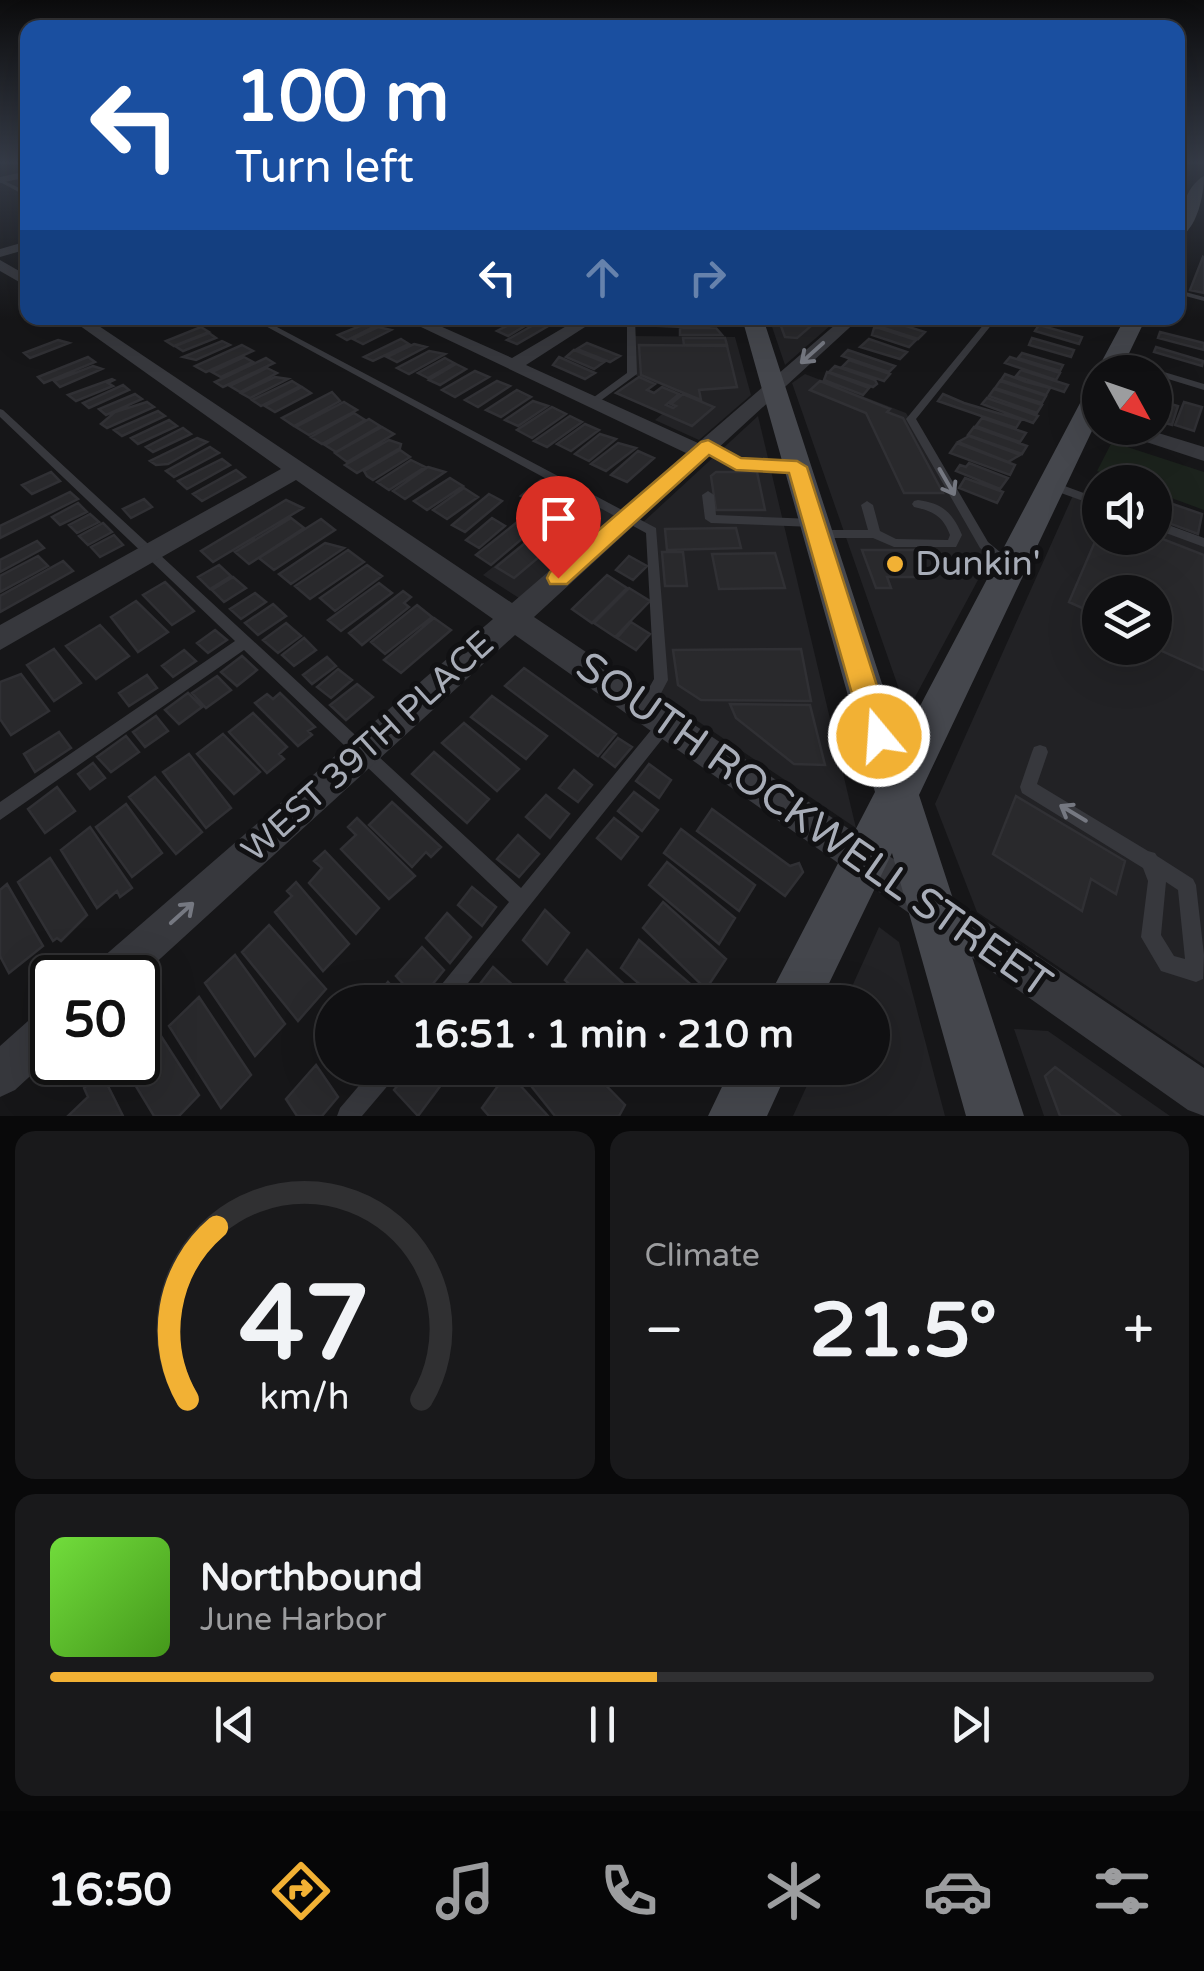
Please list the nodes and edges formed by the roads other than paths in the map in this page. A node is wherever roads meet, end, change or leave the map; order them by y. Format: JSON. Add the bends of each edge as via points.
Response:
{"nodes":[{"id":1,"x":98,"y":325,"type":"edge"},
{"id":2,"x":268,"y":325,"type":"edge"},
{"id":3,"x":425,"y":325,"type":"edge"},
{"id":4,"x":579,"y":325,"type":"edge"},
{"id":5,"x":631,"y":325,"type":"edge"},
{"id":6,"x":754,"y":325,"type":"edge"},
{"id":7,"x":844,"y":325,"type":"edge"},
{"id":8,"x":987,"y":325,"type":"edge"},
{"id":9,"x":1132,"y":325,"type":"edge"},
{"id":10,"x":1118,"y":355,"type":"edge"},
{"id":11,"x":513,"y":365,"type":"junction"},
{"id":12,"x":1204,"y":387,"type":"edge"},
{"id":13,"x":1172,"y":388,"type":"edge"},
{"id":14,"x":774,"y":389,"type":"junction"},
{"id":15,"x":593,"y":402,"type":"junction"},
{"id":16,"x":0,"y":412,"type":"edge"},
{"id":17,"x":1082,"y":428,"type":"edge"},
{"id":18,"x":1172,"y":444,"type":"edge"},
{"id":19,"x":704,"y":449,"type":"junction"},
{"id":20,"x":1204,"y":454,"type":"edge"},
{"id":21,"x":797,"y":467,"type":"junction"},
{"id":22,"x":741,"y":469,"type":"junction"},
{"id":23,"x":298,"y":470,"type":"junction"},
{"id":24,"x":725,"y":472,"type":"dead end"},
{"id":25,"x":1051,"y":485,"type":"junction"},
{"id":26,"x":708,"y":495,"type":"dead end"},
{"id":27,"x":1082,"y":496,"type":"edge"},
{"id":28,"x":918,"y":504,"type":"dead end"},
{"id":29,"x":867,"y":505,"type":"dead end"},
{"id":30,"x":731,"y":510,"type":"dead end"},
{"id":31,"x":751,"y":515,"type":"junction"},
{"id":32,"x":626,"y":518,"type":"junction"},
{"id":33,"x":815,"y":528,"type":"junction"},
{"id":34,"x":1172,"y":531,"type":"edge"},
{"id":35,"x":875,"y":534,"type":"junction"},
{"id":36,"x":1204,"y":543,"type":"edge"},
{"id":37,"x":150,"y":553,"type":"junction"},
{"id":38,"x":1010,"y":567,"type":"junction"},
{"id":39,"x":513,"y":618,"type":"junction"},
{"id":40,"x":0,"y":639,"type":"edge"},
{"id":41,"x":245,"y":642,"type":"junction"},
{"id":42,"x":655,"y":716,"type":"junction"},
{"id":43,"x":362,"y":752,"type":"junction"},
{"id":44,"x":1040,"y":752,"type":"dead end"},
{"id":45,"x":897,"y":794,"type":"junction"},
{"id":46,"x":0,"y":812,"type":"edge"},
{"id":47,"x":1150,"y":859,"type":"junction"},
{"id":48,"x":864,"y":860,"type":"junction"},
{"id":49,"x":522,"y":902,"type":"junction"},
{"id":50,"x":933,"y":907,"type":"junction"},
{"id":51,"x":135,"y":955,"type":"edge"},
{"id":52,"x":454,"y":985,"type":"edge"},
{"id":53,"x":802,"y":985,"type":"edge"},
{"id":54,"x":30,"y":1048,"type":"edge"},
{"id":55,"x":0,"y":1075,"type":"edge"},
{"id":56,"x":374,"y":1085,"type":"edge"},
{"id":57,"x":752,"y":1085,"type":"edge"},
{"id":58,"x":1204,"y":1094,"type":"edge"},
{"id":59,"x":348,"y":1116,"type":"edge"},
{"id":60,"x":737,"y":1116,"type":"edge"},
{"id":61,"x":995,"y":1116,"type":"edge"}],
"edges":[{"from":1,"to":23,"type":"street","name":"SOUTH ROCKWELL STREET"},
{"from":2,"to":32,"type":"lane"},
{"from":3,"to":11,"type":"street"},
{"from":4,"to":11,"type":"street"},
{"from":5,"to":15,"type":"lane","via":[[632,374]]},
{"from":6,"to":14,"type":"main road"},
{"from":7,"to":14,"type":"street","name":"WEST 39TH PLACE","one_way":true},
{"from":8,"to":38,"type":"lane","one_way":true,"via":[[911,420],[984,544]]},
{"from":9,"to":10,"type":"main road"},
{"from":11,"to":15,"type":"street"},
{"from":12,"to":13,"type":"lane"},
{"from":14,"to":19,"type":"street","name":"WEST 39TH PLACE"},
{"from":14,"to":21,"type":"main road"},
{"from":15,"to":19,"type":"street"},
{"from":16,"to":37,"type":"lane"},
{"from":17,"to":25,"type":"main road"},
{"from":18,"to":20,"type":"street"},
{"from":19,"to":22,"type":"lane"},
{"from":19,"to":32,"type":"street","name":"WEST 39TH PLACE"},
{"from":21,"to":22,"type":"lane"},
{"from":21,"to":33,"type":"main road"},
{"from":22,"to":24,"type":"lane"},
{"from":23,"to":37,"type":"street"},
{"from":23,"to":39,"type":"street","name":"SOUTH ROCKWELL STREET"},
{"from":25,"to":27,"type":"lane"},
{"from":25,"to":38,"type":"main road"},
{"from":26,"to":31,"type":"lane","via":[[705,519]]},
{"from":28,"to":35,"type":"lane","via":[[934,505],[950,520],[952,544],[894,544]]},
{"from":29,"to":35,"type":"lane"},
{"from":30,"to":31,"type":"lane"},
{"from":31,"to":33,"type":"lane"},
{"from":32,"to":39,"type":"street","name":"WEST 39TH PLACE"},
{"from":32,"to":42,"type":"lane","via":[[652,531],[661,680]]},
{"from":33,"to":35,"type":"lane"},
{"from":33,"to":45,"type":"main road"},
{"from":34,"to":36,"type":"lane"},
{"from":37,"to":40,"type":"street"},
{"from":37,"to":41,"type":"lane"},
{"from":38,"to":45,"type":"main road"},
{"from":39,"to":42,"type":"street","name":"SOUTH ROCKWELL STREET"},
{"from":39,"to":43,"type":"street","name":"WEST 39TH PLACE"},
{"from":41,"to":43,"type":"lane"},
{"from":41,"to":46,"type":"lane"},
{"from":42,"to":48,"type":"street","name":"SOUTH ROCKWELL STREET"},
{"from":42,"to":49,"type":"lane"},
{"from":43,"to":49,"type":"lane"},
{"from":51,"to":43,"type":"street","name":"WEST 39TH PLACE","one_way":true},
{"from":47,"to":44,"type":"lane","one_way":true,"via":[[1028,787]]},
{"from":45,"to":48,"type":"main road"},
{"from":45,"to":50,"type":"main road"},
{"from":47,"to":47,"type":"lane","via":[[1187,885],[1196,972],[1168,964],[1152,937],[1157,881]]},
{"from":48,"to":50,"type":"street","name":"SOUTH ROCKWELL STREET"},
{"from":48,"to":53,"type":"main road"},
{"from":49,"to":52,"type":"lane"},
{"from":50,"to":58,"type":"street","name":"SOUTH ROCKWELL STREET"},
{"from":50,"to":61,"type":"main road"},
{"from":54,"to":55,"type":"street"},
{"from":56,"to":59,"type":"lane"},
{"from":57,"to":60,"type":"main road"}]}
